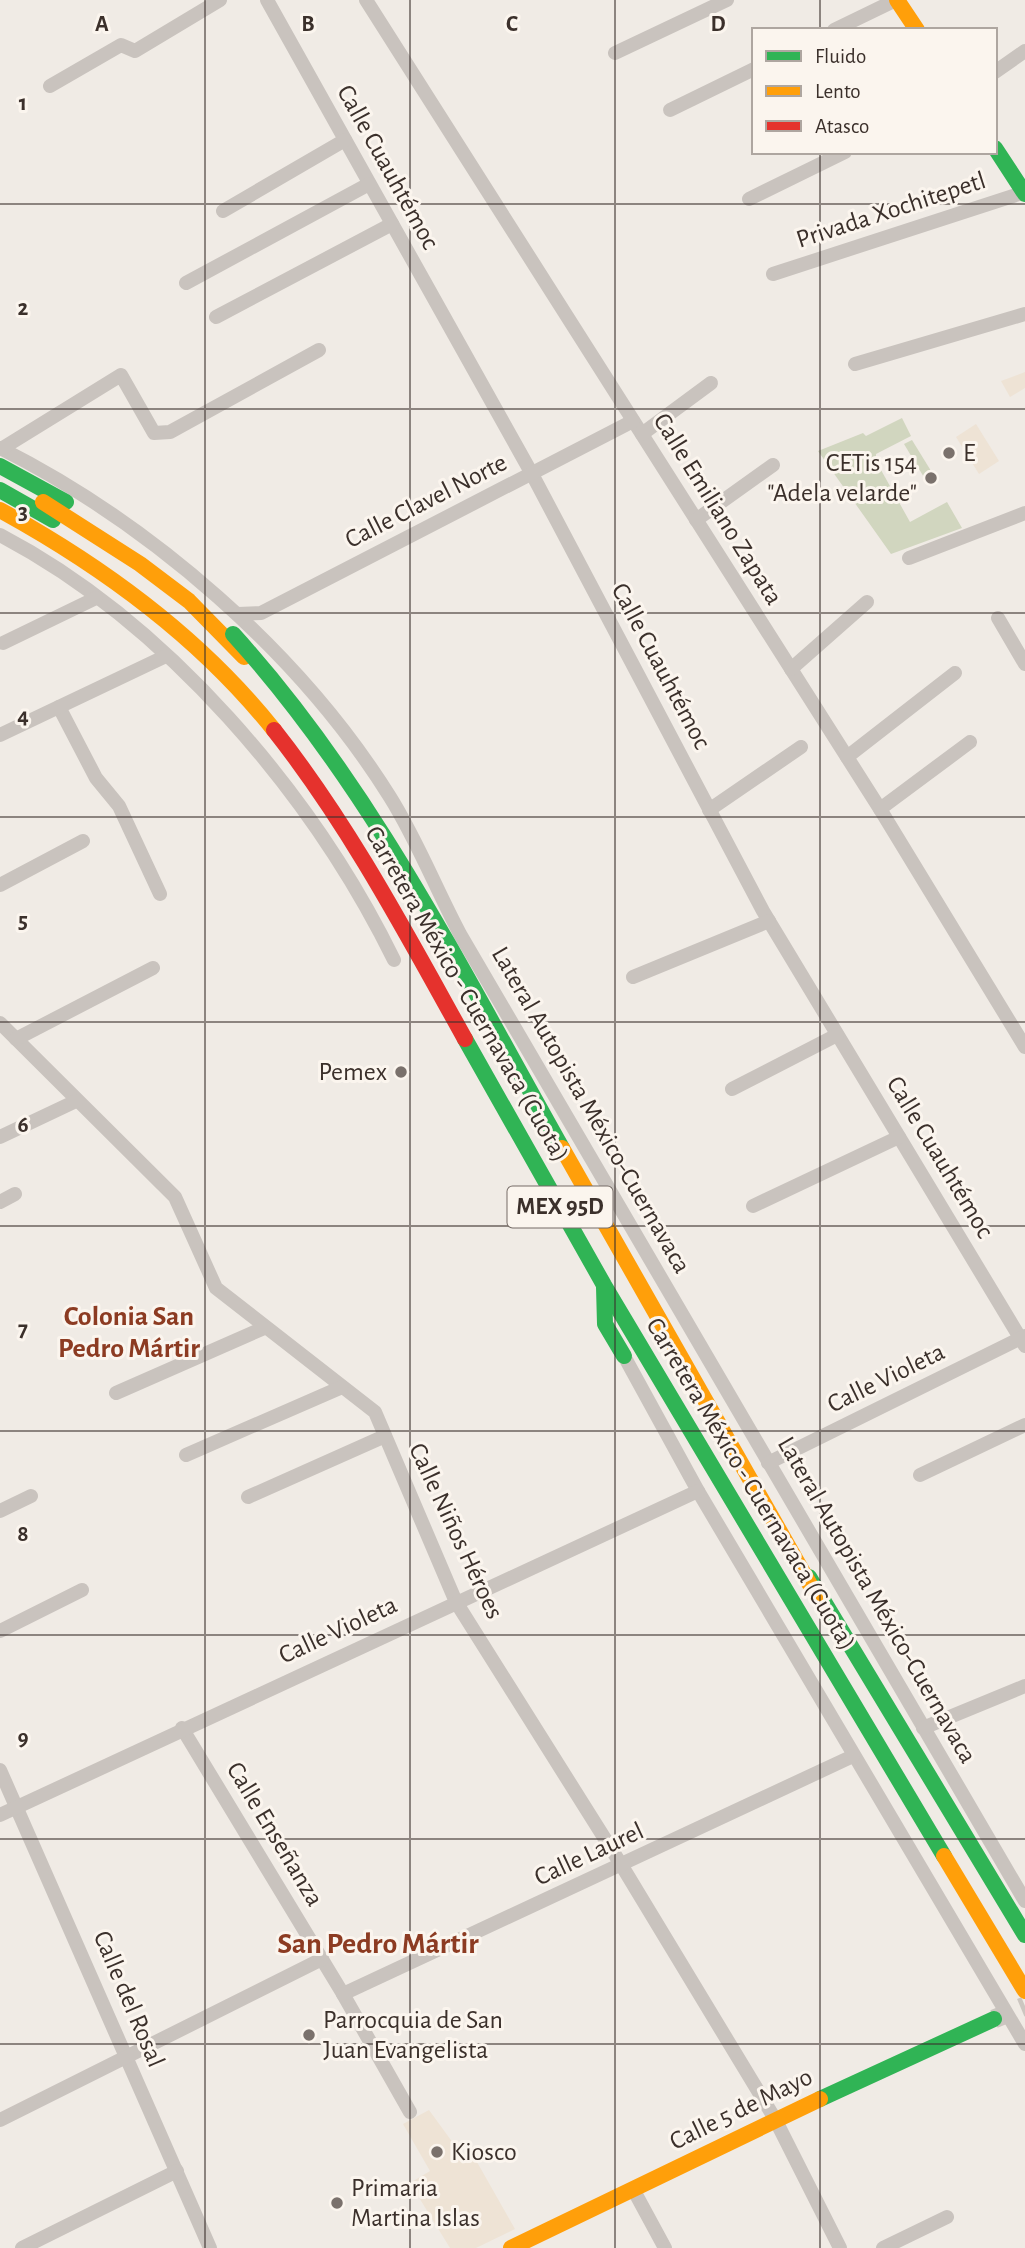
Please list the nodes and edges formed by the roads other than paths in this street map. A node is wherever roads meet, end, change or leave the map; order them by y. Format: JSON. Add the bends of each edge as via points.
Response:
{"nodes":[{"id":1,"x":220,"y":0,"type":"edge"},
{"id":2,"x":267,"y":0,"type":"edge"},
{"id":3,"x":366,"y":0,"type":"edge"},
{"id":4,"x":727,"y":0,"type":"edge"},
{"id":5,"x":896,"y":0,"type":"edge"},
{"id":6,"x":838,"y":28,"type":"edge"},
{"id":7,"x":916,"y":28,"type":"edge"},
{"id":8,"x":1025,"y":51,"type":"edge"},
{"id":9,"x":615,"y":53,"type":"dead end"},
{"id":10,"x":752,"y":70,"type":"edge"},
{"id":11,"x":997,"y":71,"type":"edge"},
{"id":12,"x":50,"y":86,"type":"dead end"},
{"id":13,"x":670,"y":110,"type":"dead end"},
{"id":14,"x":345,"y":140,"type":"junction"},
{"id":15,"x":997,"y":151,"type":"edge"},
{"id":16,"x":841,"y":154,"type":"edge"},
{"id":17,"x":369,"y":184,"type":"junction"},
{"id":18,"x":1025,"y":193,"type":"edge"},
{"id":19,"x":748,"y":199,"type":"dead end"},
{"id":20,"x":223,"y":211,"type":"dead end"},
{"id":21,"x":392,"y":224,"type":"junction"},
{"id":22,"x":773,"y":274,"type":"dead end"},
{"id":23,"x":186,"y":283,"type":"dead end"},
{"id":24,"x":1025,"y":314,"type":"edge"},
{"id":25,"x":216,"y":317,"type":"dead end"},
{"id":26,"x":319,"y":350,"type":"dead end"},
{"id":27,"x":855,"y":364,"type":"dead end"},
{"id":28,"x":711,"y":383,"type":"dead end"},
{"id":29,"x":633,"y":421,"type":"junction"},
{"id":30,"x":642,"y":434,"type":"junction"},
{"id":31,"x":1,"y":448,"type":"edge"},
{"id":32,"x":773,"y":465,"type":"dead end"},
{"id":33,"x":0,"y":466,"type":"edge"},
{"id":34,"x":532,"y":474,"type":"junction"},
{"id":35,"x":0,"y":477,"type":"edge"},
{"id":36,"x":0,"y":490,"type":"edge"},
{"id":37,"x":0,"y":510,"type":"edge"},
{"id":38,"x":1025,"y":513,"type":"edge"},
{"id":39,"x":696,"y":520,"type":"junction"},
{"id":40,"x":3,"y":540,"type":"edge"},
{"id":41,"x":909,"y":558,"type":"dead end"},
{"id":42,"x":96,"y":598,"type":"junction"},
{"id":43,"x":867,"y":602,"type":"dead end"},
{"id":44,"x":238,"y":614,"type":"junction"},
{"id":45,"x":998,"y":618,"type":"dead end"},
{"id":46,"x":3,"y":643,"type":"dead end"},
{"id":47,"x":166,"y":656,"type":"junction"},
{"id":48,"x":1025,"y":664,"type":"edge"},
{"id":49,"x":791,"y":669,"type":"junction"},
{"id":50,"x":955,"y":673,"type":"dead end"},
{"id":51,"x":59,"y":707,"type":"junction"},
{"id":52,"x":0,"y":735,"type":"edge"},
{"id":53,"x":970,"y":742,"type":"dead end"},
{"id":54,"x":802,"y":747,"type":"dead end"},
{"id":55,"x":847,"y":757,"type":"junction"},
{"id":56,"x":880,"y":809,"type":"junction"},
{"id":57,"x":709,"y":810,"type":"junction"},
{"id":58,"x":83,"y":841,"type":"dead end"},
{"id":59,"x":0,"y":885,"type":"edge"},
{"id":60,"x":160,"y":894,"type":"dead end"},
{"id":61,"x":769,"y":921,"type":"junction"},
{"id":62,"x":460,"y":934,"type":"junction"},
{"id":63,"x":440,"y":943,"type":"junction"},
{"id":64,"x":394,"y":960,"type":"dead end"},
{"id":65,"x":153,"y":968,"type":"dead end"},
{"id":66,"x":633,"y":977,"type":"dead end"},
{"id":67,"x":0,"y":1023,"type":"edge"},
{"id":68,"x":837,"y":1035,"type":"junction"},
{"id":69,"x":16,"y":1039,"type":"junction"},
{"id":70,"x":1025,"y":1047,"type":"edge"},
{"id":71,"x":732,"y":1089,"type":"dead end"},
{"id":72,"x":76,"y":1101,"type":"junction"},
{"id":73,"x":0,"y":1137,"type":"edge"},
{"id":74,"x":899,"y":1137,"type":"junction"},
{"id":75,"x":15,"y":1194,"type":"dead end"},
{"id":76,"x":0,"y":1202,"type":"edge"},
{"id":77,"x":753,"y":1206,"type":"dead end"},
{"id":78,"x":604,"y":1285,"type":"junction"},
{"id":79,"x":264,"y":1328,"type":"junction"},
{"id":80,"x":1023,"y":1340,"type":"edge"},
{"id":81,"x":624,"y":1356,"type":"joint"},
{"id":82,"x":342,"y":1387,"type":"junction"},
{"id":83,"x":116,"y":1393,"type":"dead end"},
{"id":84,"x":1025,"y":1424,"type":"edge"},
{"id":85,"x":385,"y":1436,"type":"junction"},
{"id":86,"x":186,"y":1455,"type":"dead end"},
{"id":87,"x":768,"y":1464,"type":"junction"},
{"id":88,"x":920,"y":1475,"type":"dead end"},
{"id":89,"x":698,"y":1491,"type":"junction"},
{"id":90,"x":31,"y":1496,"type":"dead end"},
{"id":91,"x":248,"y":1497,"type":"dead end"},
{"id":92,"x":0,"y":1511,"type":"edge"},
{"id":93,"x":82,"y":1590,"type":"dead end"},
{"id":94,"x":456,"y":1602,"type":"junction"},
{"id":95,"x":0,"y":1631,"type":"edge"},
{"id":96,"x":1025,"y":1686,"type":"edge"},
{"id":97,"x":182,"y":1728,"type":"junction"},
{"id":98,"x":923,"y":1728,"type":"junction"},
{"id":99,"x":853,"y":1756,"type":"junction"},
{"id":100,"x":0,"y":1770,"type":"edge"},
{"id":101,"x":18,"y":1806,"type":"junction"},
{"id":102,"x":0,"y":1815,"type":"edge"},
{"id":103,"x":622,"y":1866,"type":"junction"},
{"id":104,"x":1025,"y":1901,"type":"edge"},
{"id":105,"x":1025,"y":1935,"type":"edge"},
{"id":106,"x":1025,"y":1945,"type":"edge"},
{"id":107,"x":323,"y":1959,"type":"junction"},
{"id":108,"x":1025,"y":1967,"type":"edge"},
{"id":109,"x":1025,"y":1991,"type":"edge"},
{"id":110,"x":344,"y":1993,"type":"junction"},
{"id":111,"x":994,"y":2019,"type":"tunnel mouth"},
{"id":112,"x":1025,"y":2045,"type":"edge"},
{"id":113,"x":126,"y":2055,"type":"junction"},
{"id":114,"x":410,"y":2112,"type":"dead end"},
{"id":115,"x":775,"y":2119,"type":"junction"},
{"id":116,"x":0,"y":2120,"type":"edge"},
{"id":117,"x":177,"y":2171,"type":"junction"},
{"id":118,"x":634,"y":2189,"type":"junction"},
{"id":119,"x":947,"y":2217,"type":"dead end"},
{"id":120,"x":22,"y":2248,"type":"edge"},
{"id":121,"x":210,"y":2248,"type":"edge"},
{"id":122,"x":511,"y":2248,"type":"edge"},
{"id":123,"x":665,"y":2248,"type":"edge"},
{"id":124,"x":840,"y":2248,"type":"edge"},
{"id":125,"x":883,"y":2248,"type":"edge"}],
"edges":[{"from":1,"to":12,"type":"street","via":[[135,51],[121,45]]},
{"from":2,"to":14,"type":"street","name":"Calle Cuauhtémoc"},
{"from":3,"to":29,"type":"street","name":"Calle Emiliano Zapata"},
{"from":4,"to":9,"type":"street"},
{"from":5,"to":6,"type":"street"},
{"from":5,"to":7,"type":"main road"},
{"from":8,"to":11,"type":"street"},
{"from":10,"to":13,"type":"street"},
{"from":14,"to":17,"type":"street","name":"Calle Cuauhtémoc"},
{"from":14,"to":20,"type":"street"},
{"from":15,"to":18,"type":"main road"},
{"from":16,"to":19,"type":"street"},
{"from":17,"to":21,"type":"street","name":"Calle Cuauhtémoc"},
{"from":17,"to":23,"type":"street"},
{"from":18,"to":22,"type":"street","name":"Privada Xochitepetl"},
{"from":21,"to":25,"type":"street"},
{"from":21,"to":34,"type":"street","name":"Calle Cuauhtémoc"},
{"from":24,"to":27,"type":"street"},
{"from":26,"to":31,"type":"street","via":[[170,432],[154,433],[121,375]]},
{"from":28,"to":30,"type":"street"},
{"from":29,"to":30,"type":"street","name":"Calle Emiliano Zapata"},
{"from":29,"to":34,"type":"street","name":"Calle Clavel Norte"},
{"from":30,"to":39,"type":"street","name":"Calle Emiliano Zapata"},
{"from":31,"to":44,"type":"street","name":"Lateral Autopista México-Cuernavaca","via":[[90,499]]},
{"from":32,"to":39,"type":"street"},
{"from":33,"to":106,"type":"main road","bridge":true,"via":[[73,507],[197,599],[263,665],[317,734],[461,970],[825,1611]]},
{"from":34,"to":44,"type":"street","name":"Calle Clavel Norte","via":[[261,612]]},
{"from":34,"to":57,"type":"street","name":"Calle Cuauhtémoc"},
{"from":35,"to":63,"type":"main road","name":"Carretera México - Cuernavaca (Cuota)","number":"MEX 95D","via":[[140,564],[189,601],[244,657],[337,770]]},
{"from":36,"to":108,"type":"main road","via":[[89,543],[194,627],[283,723],[332,791]]},
{"from":37,"to":78,"type":"main road","name":"Carretera México - Cuernavaca (Cuota)","number":"MEX 95D","via":[[56,541],[172,623],[243,691],[276,730],[342,824],[397,917]]},
{"from":38,"to":41,"type":"street"},
{"from":39,"to":49,"type":"street","name":"Calle Emiliano Zapata"},
{"from":40,"to":42,"type":"street"},
{"from":42,"to":46,"type":"street"},
{"from":42,"to":47,"type":"street"},
{"from":43,"to":49,"type":"street"},
{"from":44,"to":62,"type":"street","name":"Lateral Autopista México-Cuernavaca","via":[[325,706],[391,798]]},
{"from":45,"to":48,"type":"street"},
{"from":47,"to":51,"type":"street"},
{"from":47,"to":64,"type":"street","via":[[246,735],[292,795],[365,899]]},
{"from":49,"to":55,"type":"street","name":"Calle Emiliano Zapata"},
{"from":50,"to":55,"type":"street"},
{"from":51,"to":52,"type":"street"},
{"from":51,"to":60,"type":"street","via":[[96,778],[119,806]]},
{"from":53,"to":56,"type":"street"},
{"from":54,"to":57,"type":"street"},
{"from":55,"to":56,"type":"street","name":"Calle Emiliano Zapata"},
{"from":56,"to":70,"type":"street","name":"Calle Emiliano Zapata"},
{"from":57,"to":61,"type":"street","name":"Calle Cuauhtémoc"},
{"from":58,"to":59,"type":"street"},
{"from":61,"to":66,"type":"street"},
{"from":61,"to":68,"type":"street","name":"Calle Cuauhtémoc"},
{"from":62,"to":63,"type":"street"},
{"from":62,"to":87,"type":"street","name":"Lateral Autopista México-Cuernavaca"},
{"from":63,"to":105,"type":"main road","name":"Carretera México - Cuernavaca (Cuota)","number":"MEX 95D","via":[[495,1038],[557,1161]]},
{"from":65,"to":69,"type":"street"},
{"from":67,"to":69,"type":"street","name":"Calle Niños Héroes"},
{"from":68,"to":71,"type":"street"},
{"from":68,"to":74,"type":"street","name":"Calle Cuauhtémoc"},
{"from":69,"to":72,"type":"street","name":"Calle Niños Héroes"},
{"from":72,"to":73,"type":"street"},
{"from":72,"to":79,"type":"street","name":"Calle Niños Héroes","via":[[174,1196],[216,1288]]},
{"from":74,"to":77,"type":"street"},
{"from":74,"to":80,"type":"street","name":"Calle Cuauhtémoc"},
{"from":75,"to":76,"type":"street"},
{"from":78,"to":81,"type":"main road","via":[[605,1324]]},
{"from":78,"to":109,"type":"main road","name":"Carretera México - Cuernavaca (Cuota)","number":"MEX 95D"},
{"from":79,"to":82,"type":"street","name":"Calle Niños Héroes"},
{"from":79,"to":83,"type":"street"},
{"from":80,"to":87,"type":"street","name":"Calle Violeta"},
{"from":81,"to":89,"type":"street"},
{"from":82,"to":85,"type":"street","name":"Calle Niños Héroes","via":[[374,1412]]},
{"from":82,"to":86,"type":"street"},
{"from":84,"to":88,"type":"street"},
{"from":85,"to":91,"type":"street"},
{"from":85,"to":94,"type":"street","name":"Calle Niños Héroes"},
{"from":87,"to":98,"type":"street","name":"Lateral Autopista México-Cuernavaca"},
{"from":89,"to":94,"type":"street","name":"Calle Violeta"},
{"from":89,"to":99,"type":"street"},
{"from":90,"to":92,"type":"street"},
{"from":93,"to":95,"type":"street"},
{"from":94,"to":97,"type":"street","name":"Calle Violeta"},
{"from":94,"to":103,"type":"street","name":"Calle Niños Héroes"},
{"from":96,"to":98,"type":"street"},
{"from":97,"to":101,"type":"street","name":"Calle Violeta"},
{"from":97,"to":107,"type":"street","name":"Calle Enseñanza"},
{"from":98,"to":104,"type":"street","name":"Lateral Autopista México-Cuernavaca"},
{"from":99,"to":103,"type":"street","name":"Calle Laurel"},
{"from":99,"to":112,"type":"street"},
{"from":100,"to":101,"type":"street","name":"Calle del Rosal"},
{"from":101,"to":102,"type":"street","name":"Calle Violeta"},
{"from":101,"to":113,"type":"street","name":"Calle del Rosal"},
{"from":103,"to":110,"type":"street","name":"Calle Laurel"},
{"from":103,"to":115,"type":"street","name":"Calle Niños Héroes"},
{"from":107,"to":110,"type":"street","name":"Calle Enseñanza"},
{"from":107,"to":113,"type":"street"},
{"from":110,"to":114,"type":"street","name":"Calle Enseñanza"},
{"from":111,"to":115,"type":"main road","name":"Calle 5 de Mayo"},
{"from":113,"to":116,"type":"street"},
{"from":113,"to":117,"type":"street","name":"Calle del Rosal"},
{"from":115,"to":118,"type":"main road","name":"Calle 5 de Mayo"},
{"from":115,"to":124,"type":"street","name":"Calle Niños Héroes"},
{"from":117,"to":120,"type":"street"},
{"from":117,"to":121,"type":"street","name":"Calle del Rosal"},
{"from":118,"to":122,"type":"main road","name":"Calle 5 de Mayo"},
{"from":118,"to":123,"type":"street"},
{"from":119,"to":125,"type":"street"}]}
